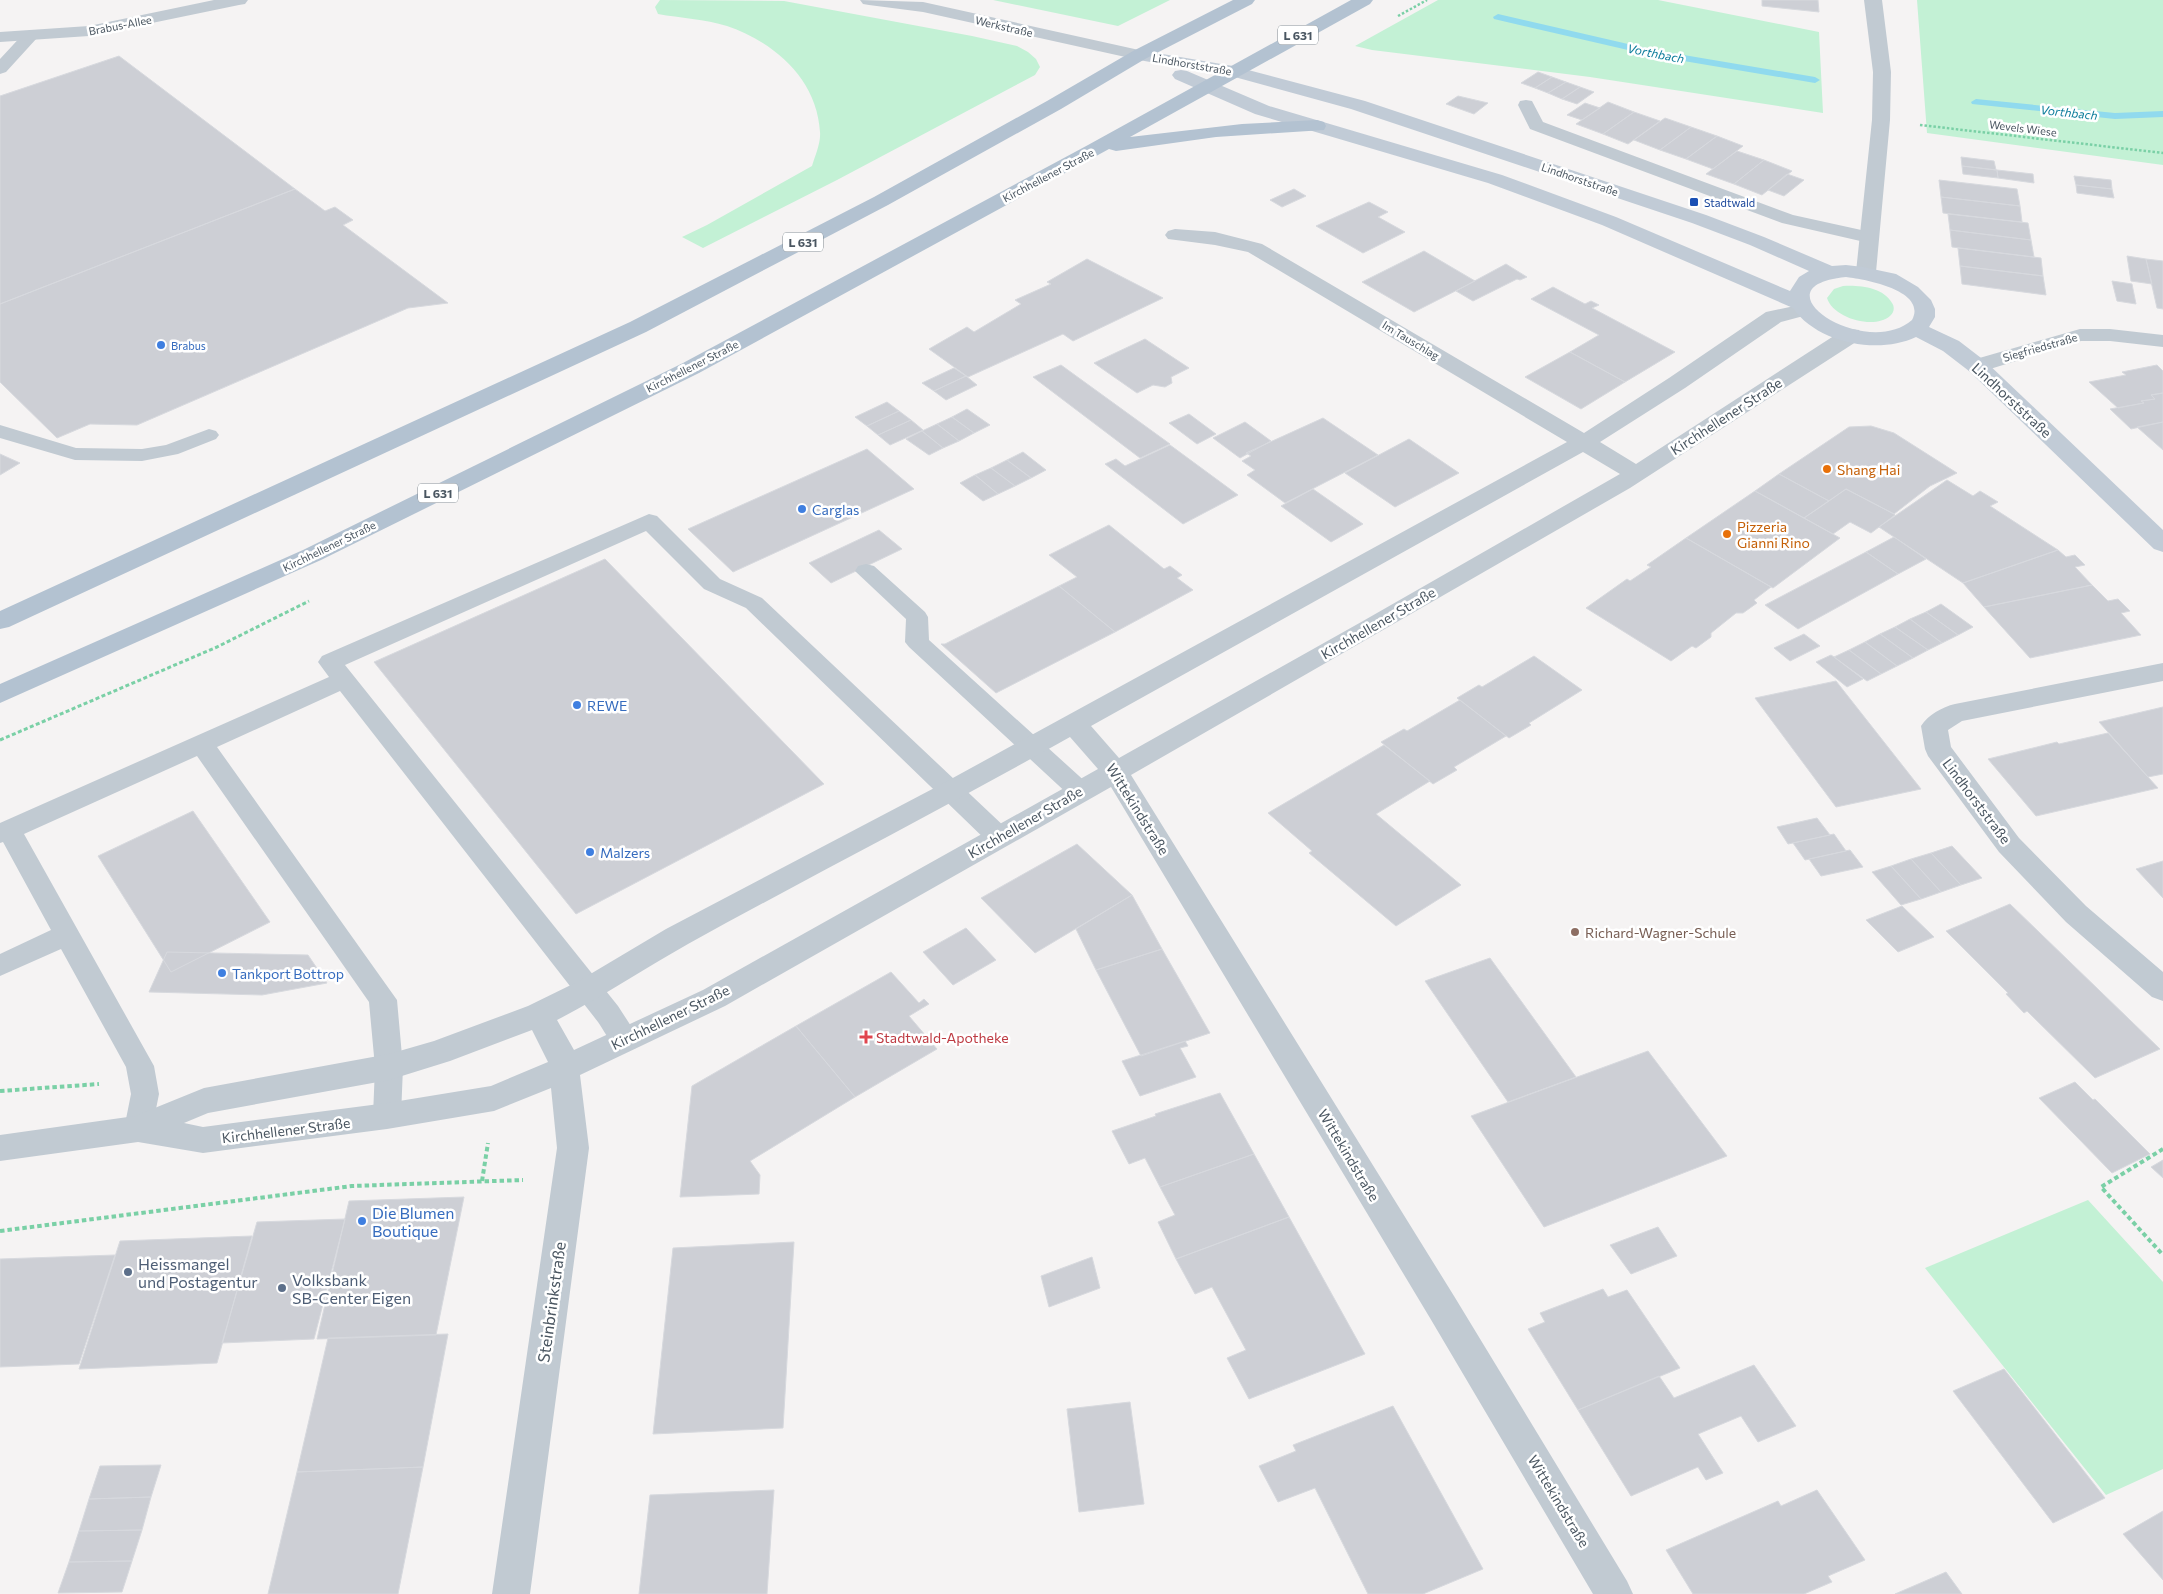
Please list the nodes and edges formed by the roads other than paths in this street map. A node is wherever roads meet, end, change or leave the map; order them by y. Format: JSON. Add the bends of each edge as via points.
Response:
{"nodes":[{"id":1,"x":239,"y":0,"type":"edge"},
{"id":2,"x":869,"y":0,"type":"edge"},
{"id":3,"x":1246,"y":0,"type":"edge"},
{"id":4,"x":1364,"y":0,"type":"edge"},
{"id":5,"x":1873,"y":0,"type":"edge"},
{"id":6,"x":31,"y":35,"type":"junction"},
{"id":7,"x":0,"y":37,"type":"edge"},
{"id":8,"x":1139,"y":55,"type":"junction"},
{"id":9,"x":0,"y":69,"type":"edge"},
{"id":10,"x":1232,"y":71,"type":"junction"},
{"id":11,"x":1205,"y":87,"type":"junction"},
{"id":12,"x":1526,"y":105,"type":"dead end"},
{"id":13,"x":1317,"y":126,"type":"junction"},
{"id":14,"x":1095,"y":149,"type":"junction"},
{"id":15,"x":1175,"y":235,"type":"dead end"},
{"id":16,"x":1869,"y":237,"type":"junction"},
{"id":17,"x":1828,"y":272,"type":"junction"},
{"id":18,"x":1866,"y":272,"type":"junction"},
{"id":19,"x":1802,"y":306,"type":"junction"},
{"id":20,"x":1917,"y":328,"type":"junction"},
{"id":21,"x":1851,"y":335,"type":"junction"},
{"id":22,"x":2163,"y":341,"type":"edge"},
{"id":23,"x":1977,"y":366,"type":"junction"},
{"id":24,"x":0,"y":432,"type":"edge"},
{"id":25,"x":209,"y":435,"type":"dead end"},
{"id":26,"x":1583,"y":442,"type":"junction"},
{"id":27,"x":1637,"y":474,"type":"junction"},
{"id":28,"x":2163,"y":544,"type":"edge"},
{"id":29,"x":866,"y":571,"type":"dead end"},
{"id":30,"x":0,"y":621,"type":"edge"},
{"id":31,"x":2163,"y":672,"type":"edge"},
{"id":32,"x":344,"y":680,"type":"junction"},
{"id":33,"x":0,"y":694,"type":"edge"},
{"id":34,"x":1073,"y":723,"type":"junction"},
{"id":35,"x":202,"y":744,"type":"junction"},
{"id":36,"x":1032,"y":746,"type":"junction"},
{"id":37,"x":1115,"y":771,"type":"junction"},
{"id":38,"x":1080,"y":791,"type":"junction"},
{"id":39,"x":950,"y":792,"type":"junction"},
{"id":40,"x":4,"y":832,"type":"edge"},
{"id":41,"x":999,"y":837,"type":"junction"},
{"id":42,"x":66,"y":935,"type":"junction"},
{"id":43,"x":0,"y":966,"type":"edge"},
{"id":44,"x":2163,"y":989,"type":"edge"},
{"id":45,"x":588,"y":990,"type":"junction"},
{"id":46,"x":539,"y":1015,"type":"junction"},
{"id":47,"x":626,"y":1040,"type":"junction"},
{"id":48,"x":389,"y":1067,"type":"junction"},
{"id":49,"x":564,"y":1069,"type":"junction"},
{"id":50,"x":387,"y":1116,"type":"junction"},
{"id":51,"x":138,"y":1129,"type":"junction"},
{"id":52,"x":0,"y":1148,"type":"edge"},
{"id":53,"x":511,"y":1594,"type":"edge"},
{"id":54,"x":1614,"y":1594,"type":"edge"}],
"edges":[{"from":1,"to":6,"type":"street","name":"Brabus-Allee","via":[[89,31]]},
{"from":2,"to":8,"type":"street","name":"Werkstraße","via":[[923,7]]},
{"from":3,"to":8,"type":"main road","number":"L 631"},
{"from":4,"to":10,"type":"main road","name":"Kirchhellener Straße","number":"L 631"},
{"from":5,"to":16,"type":"street","via":[[1882,72],[1881,120]]},
{"from":6,"to":7,"type":"street","name":"Brabus-Allee"},
{"from":6,"to":9,"type":"lane"},
{"from":8,"to":10,"type":"street","name":"Lindhorststraße"},
{"from":8,"to":11,"type":"street","name":"Lindhorststraße"},
{"from":8,"to":30,"type":"main road","number":"L 631","via":[[881,201],[638,327]]},
{"from":10,"to":11,"type":"main road","name":"Kirchhellener Straße","number":"L 631"},
{"from":10,"to":17,"type":"street","name":"Lindhorststraße","via":[[1358,105],[1690,216]]},
{"from":11,"to":13,"type":"street","name":"Lindhorststraße","via":[[1262,110]]},
{"from":11,"to":14,"type":"main road","name":"Kirchhellener Straße","number":"L 631"},
{"from":12,"to":16,"type":"lane","via":[[1536,125],[1788,219]]},
{"from":13,"to":14,"type":"main road","via":[[1226,130]]},
{"from":13,"to":19,"type":"street","name":"Lindhorststraße","via":[[1495,178],[1609,221]]},
{"from":14,"to":33,"type":"main road","name":"Kirchhellener Straße","number":"L 631","via":[[691,368],[312,555]]},
{"from":15,"to":26,"type":"street","name":"Im Tauschlag","via":[[1222,239],[1256,248]]},
{"from":16,"to":18,"type":"street"},
{"from":17,"to":18,"type":"street"},
{"from":17,"to":19,"type":"street","via":[[1805,282],[1800,290]]},
{"from":18,"to":20,"type":"street","via":[[1901,284],[1918,296],[1923,303],[1925,317]]},
{"from":19,"to":21,"type":"street","name":"Lindhorststraße","via":[[1822,324]]},
{"from":19,"to":26,"type":"street","name":"Kirchhellener Straße","via":[[1774,317]]},
{"from":20,"to":21,"type":"street","name":"Lindhorststraße","via":[[1891,338]]},
{"from":20,"to":23,"type":"street","name":"Lindhorststraße","via":[[1951,346]]},
{"from":21,"to":27,"type":"street","name":"Kirchhellener Straße"},
{"from":22,"to":23,"type":"street","name":"Siegfriedstraße","via":[[2110,334],[2080,335]]},
{"from":23,"to":28,"type":"street","name":"Lindhorststraße"},
{"from":24,"to":25,"type":"lane","via":[[75,454],[142,455],[170,450]]},
{"from":26,"to":27,"type":"street","name":"Im Tauschlag"},
{"from":26,"to":34,"type":"street","name":"Kirchhellener Straße"},
{"from":27,"to":37,"type":"street","name":"Kirchhellener Straße"},
{"from":29,"to":36,"type":"lane","via":[[917,617],[917,642]]},
{"from":31,"to":44,"type":"street","name":"Lindhorststraße","via":[[1955,713],[1934,726],[1938,750],[2010,845],[2076,914]]},
{"from":32,"to":35,"type":"lane"},
{"from":32,"to":39,"type":"lane","via":[[330,662],[648,521],[712,584],[754,603]]},
{"from":32,"to":45,"type":"lane"},
{"from":34,"to":36,"type":"street","name":"Kirchhellener Straße"},
{"from":34,"to":37,"type":"street","name":"Wittekindstraße"},
{"from":35,"to":40,"type":"lane"},
{"from":35,"to":48,"type":"lane","via":[[383,1000]]},
{"from":36,"to":38,"type":"lane"},
{"from":36,"to":39,"type":"street","name":"Kirchhellener Straße"},
{"from":37,"to":38,"type":"street","name":"Kirchhellener Straße"},
{"from":37,"to":54,"type":"street","name":"Wittekindstraße"},
{"from":38,"to":41,"type":"street","name":"Kirchhellener Straße"},
{"from":39,"to":41,"type":"lane"},
{"from":39,"to":45,"type":"street","name":"Kirchhellener Straße","via":[[676,937]]},
{"from":40,"to":42,"type":"lane"},
{"from":41,"to":47,"type":"street","name":"Kirchhellener Straße","via":[[714,998]]},
{"from":42,"to":43,"type":"lane"},
{"from":42,"to":51,"type":"lane","via":[[140,1066],[145,1094]]},
{"from":45,"to":46,"type":"street","name":"Kirchhellener Straße"},
{"from":45,"to":47,"type":"lane"},
{"from":46,"to":48,"type":"street","name":"Kirchhellener Straße"},
{"from":46,"to":49,"type":"street","name":"Steinbrinkstraße","via":[[563,1060]]},
{"from":47,"to":49,"type":"street","name":"Kirchhellener Straße"},
{"from":48,"to":50,"type":"lane"},
{"from":48,"to":51,"type":"street","name":"Kirchhellener Straße","via":[[204,1101]]},
{"from":49,"to":50,"type":"street","name":"Kirchhellener Straße","via":[[494,1098]]},
{"from":49,"to":53,"type":"street","name":"Steinbrinkstraße","via":[[573,1148]]},
{"from":50,"to":51,"type":"street","name":"Kirchhellener Straße","via":[[203,1140]]},
{"from":51,"to":52,"type":"street","name":"Kirchhellener Straße"}]}
